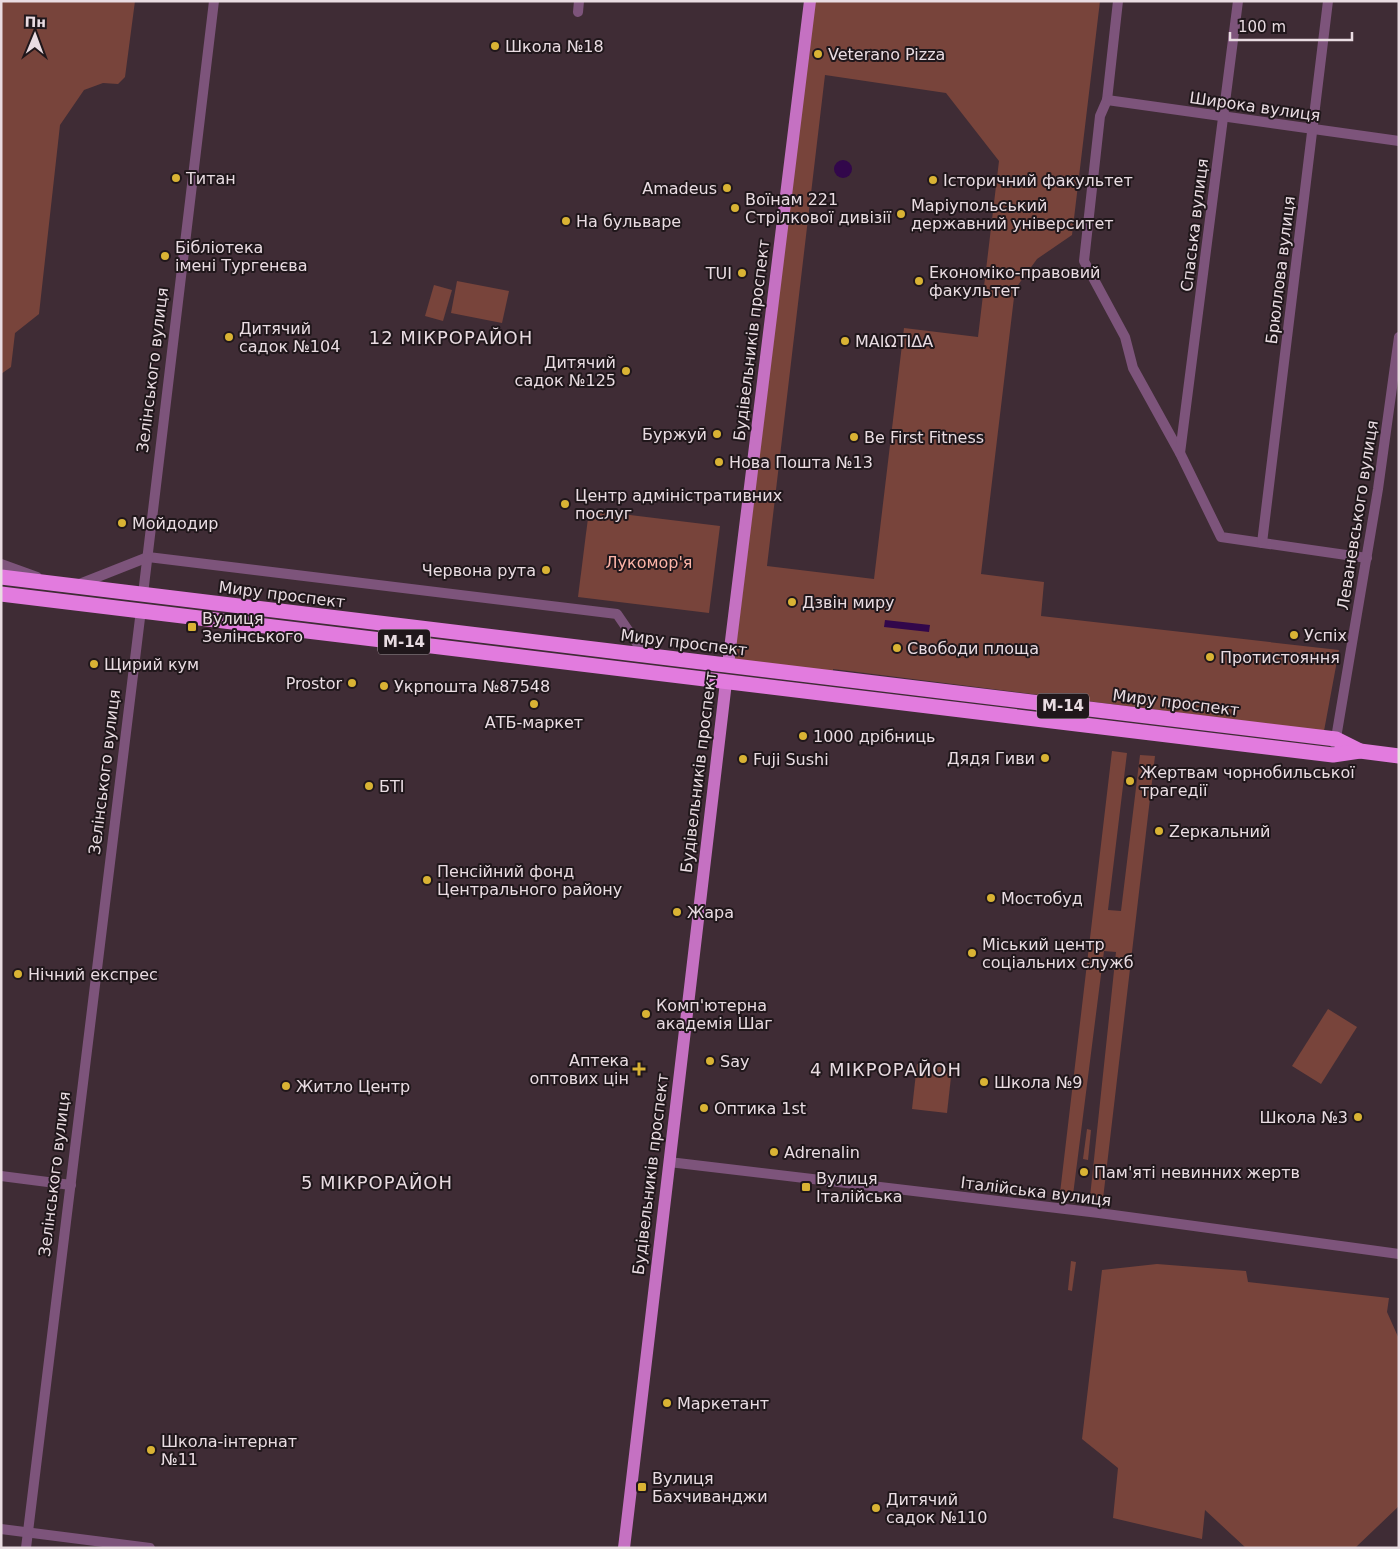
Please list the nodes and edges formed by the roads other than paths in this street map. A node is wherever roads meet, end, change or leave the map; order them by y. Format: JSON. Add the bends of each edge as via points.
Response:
{"nodes":[{"id":1,"x":214,"y":1,"type":"edge"},
{"id":2,"x":810,"y":1,"type":"edge"},
{"id":3,"x":1118,"y":1,"type":"edge"},
{"id":4,"x":1238,"y":1,"type":"edge"},
{"id":5,"x":1328,"y":1,"type":"edge"},
{"id":6,"x":1107,"y":100,"type":"junction"},
{"id":7,"x":1222,"y":116,"type":"junction"},
{"id":8,"x":1312,"y":128,"type":"junction"},
{"id":9,"x":1399,"y":141,"type":"edge"},
{"id":10,"x":1399,"y":337,"type":"edge"},
{"id":11,"x":1180,"y":453,"type":"junction"},
{"id":12,"x":1262,"y":543,"type":"junction"},
{"id":13,"x":148,"y":557,"type":"junction"},
{"id":14,"x":1367,"y":558,"type":"junction"},
{"id":15,"x":1,"y":564,"type":"edge"},
{"id":16,"x":1,"y":577,"type":"edge"},
{"id":17,"x":57,"y":584,"type":"junction"},
{"id":18,"x":74,"y":586,"type":"junction"},
{"id":19,"x":1,"y":594,"type":"edge"},
{"id":20,"x":143,"y":594,"type":"junction"},
{"id":21,"x":141,"y":610,"type":"junction"},
{"id":22,"x":645,"y":655,"type":"junction"},
{"id":23,"x":728,"y":665,"type":"junction"},
{"id":24,"x":726,"y":682,"type":"junction"},
{"id":25,"x":1336,"y":739,"type":"junction"},
{"id":26,"x":1360,"y":751,"type":"junction"},
{"id":27,"x":1333,"y":755,"type":"junction"},
{"id":28,"x":1399,"y":756,"type":"edge"},
{"id":29,"x":670,"y":1162,"type":"junction"},
{"id":30,"x":1,"y":1176,"type":"edge"},
{"id":31,"x":71,"y":1185,"type":"junction"},
{"id":32,"x":1399,"y":1254,"type":"edge"},
{"id":33,"x":1,"y":1529,"type":"edge"},
{"id":34,"x":28,"y":1533,"type":"junction"},
{"id":35,"x":26,"y":1548,"type":"edge"},
{"id":36,"x":150,"y":1548,"type":"edge"},
{"id":37,"x":624,"y":1548,"type":"edge"}],
"edges":[{"from":1,"to":13,"type":"street","name":"Зелінського вулиця"},
{"from":2,"to":23,"type":"main road","name":"Будівельників проспект"},
{"from":3,"to":6,"type":"street"},
{"from":4,"to":7,"type":"street","name":"Спаська вулиця"},
{"from":5,"to":8,"type":"street","name":"Брюллова вулиця"},
{"from":6,"to":7,"type":"street","name":"Широка вулиця"},
{"from":6,"to":11,"type":"street","via":[[1100,116],[1084,261],[1125,337],[1133,368]]},
{"from":7,"to":8,"type":"street","name":"Широка вулиця"},
{"from":7,"to":11,"type":"street","name":"Спаська вулиця"},
{"from":8,"to":9,"type":"street","name":"Широка вулиця"},
{"from":8,"to":12,"type":"street","name":"Брюллова вулиця"},
{"from":10,"to":14,"type":"street","name":"Леваневського вулиця"},
{"from":11,"to":12,"type":"street","via":[[1222,538]]},
{"from":12,"to":14,"type":"street"},
{"from":13,"to":18,"type":"street"},
{"from":13,"to":20,"type":"street","name":"Зелінського вулиця"},
{"from":13,"to":22,"type":"street","via":[[616,614]]},
{"from":14,"to":25,"type":"street","name":"Леваневського вулиця"},
{"from":15,"to":17,"type":"street"},
{"from":16,"to":17,"type":"highway","name":"Миру проспект","number":"М-14"},
{"from":17,"to":18,"type":"highway","name":"Миру проспект","number":"М-14"},
{"from":18,"to":20,"type":"highway","name":"Миру проспект","number":"М-14"},
{"from":19,"to":21,"type":"highway","name":"Миру проспект","number":"М-14"},
{"from":20,"to":21,"type":"highway","name":"Зелінського вулиця"},
{"from":20,"to":22,"type":"highway","name":"Миру проспект","number":"М-14"},
{"from":21,"to":24,"type":"highway","name":"Миру проспект","number":"М-14"},
{"from":21,"to":31,"type":"street","name":"Зелінського вулиця"},
{"from":22,"to":23,"type":"highway","name":"Миру проспект","number":"М-14"},
{"from":23,"to":24,"type":"highway","name":"Будівельників проспект"},
{"from":23,"to":25,"type":"highway","name":"Миру проспект","number":"М-14"},
{"from":24,"to":27,"type":"highway","name":"Миру проспект","number":"М-14"},
{"from":24,"to":29,"type":"main road","name":"Будівельників проспект"},
{"from":25,"to":26,"type":"highway","name":"Миру проспект","number":"М-14"},
{"from":25,"to":27,"type":"street","name":"Леваневського вулиця"},
{"from":26,"to":27,"type":"highway","name":"Миру проспект","number":"М-14"},
{"from":26,"to":28,"type":"highway","name":"Миру проспект","number":"М-14"},
{"from":29,"to":32,"type":"street","name":"Італійська вулиця","via":[[1099,1213]]},
{"from":29,"to":37,"type":"main road","name":"Будівельників проспект"},
{"from":30,"to":31,"type":"street"},
{"from":31,"to":34,"type":"street","name":"Зелінського вулиця"},
{"from":33,"to":34,"type":"street"},
{"from":34,"to":35,"type":"street","name":"Зелінського вулиця"},
{"from":34,"to":36,"type":"street"}]}
